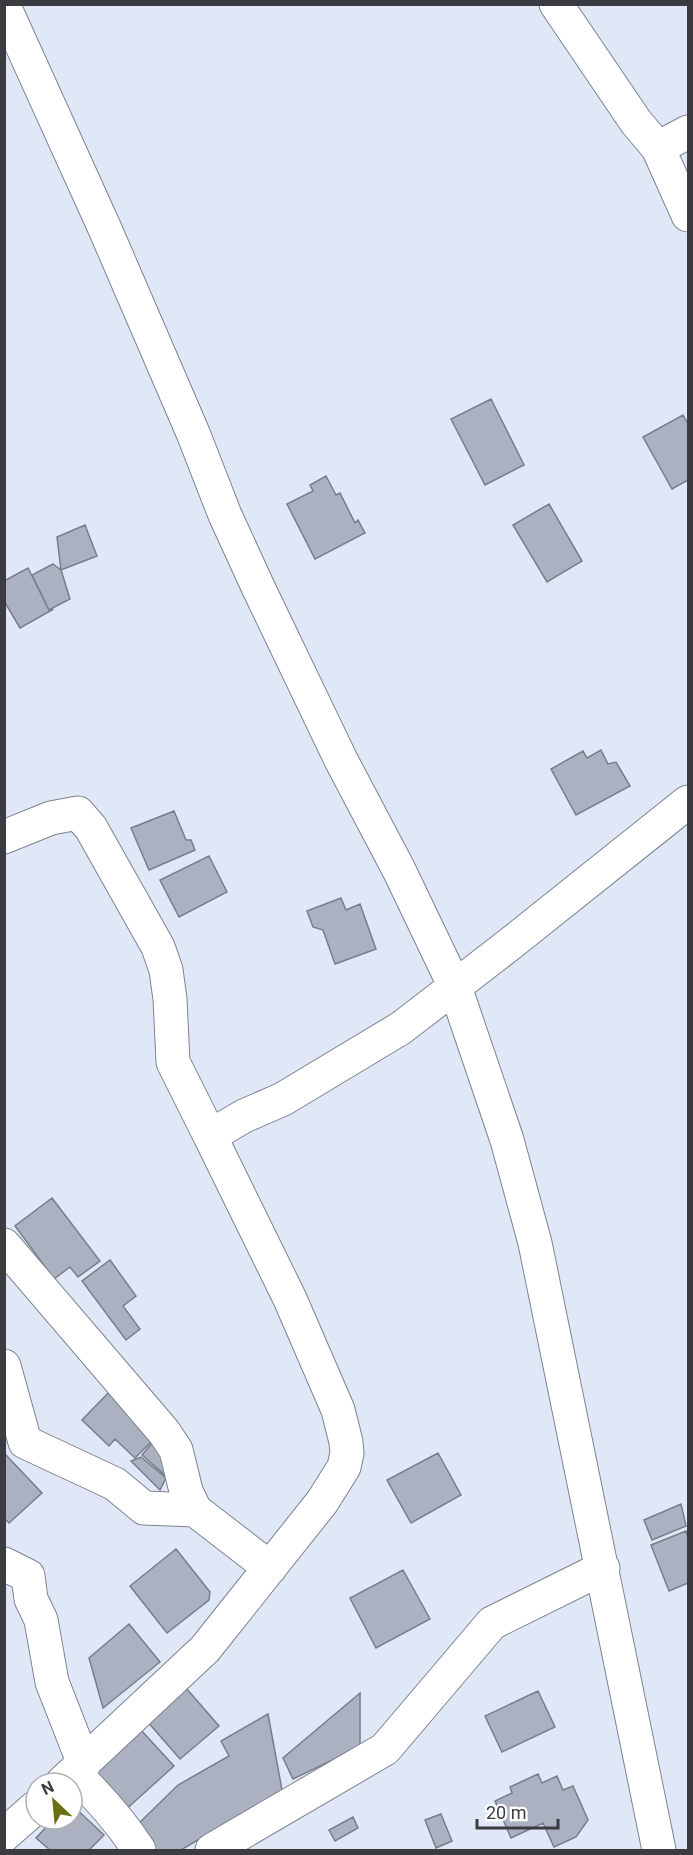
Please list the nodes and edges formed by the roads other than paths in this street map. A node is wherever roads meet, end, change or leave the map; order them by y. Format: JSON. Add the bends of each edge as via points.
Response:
{"nodes":[{"id":1,"x":556,"y":4,"type":"edge"},
{"id":2,"x":4,"y":6,"type":"edge"},
{"id":3,"x":688,"y":132,"type":"edge"},
{"id":4,"x":658,"y":148,"type":"junction"},
{"id":5,"x":688,"y":215,"type":"edge"},
{"id":6,"x":688,"y":802,"type":"edge"},
{"id":7,"x":4,"y":837,"type":"edge"},
{"id":8,"x":455,"y":987,"type":"junction"},
{"id":9,"x":210,"y":1136,"type":"junction"},
{"id":10,"x":4,"y":1245,"type":"edge"},
{"id":11,"x":4,"y":1366,"type":"edge"},
{"id":12,"x":195,"y":1510,"type":"junction"},
{"id":13,"x":4,"y":1564,"type":"edge"},
{"id":14,"x":270,"y":1568,"type":"junction"},
{"id":15,"x":603,"y":1568,"type":"junction"},
{"id":16,"x":73,"y":1771,"type":"edge"},
{"id":17,"x":75,"y":1771,"type":"edge"},
{"id":18,"x":84,"y":1784,"type":"edge"},
{"id":19,"x":24,"y":1818,"type":"edge"},
{"id":20,"x":4,"y":1835,"type":"edge"},
{"id":21,"x":139,"y":1851,"type":"edge"},
{"id":22,"x":212,"y":1851,"type":"edge"},
{"id":23,"x":659,"y":1851,"type":"edge"}],
"edges":[{"from":1,"to":4,"type":"street"},
{"from":2,"to":8,"type":"street","via":[[105,229],[258,587]]},
{"from":3,"to":4,"type":"street"},
{"from":4,"to":5,"type":"street"},
{"from":6,"to":8,"type":"street"},
{"from":7,"to":9,"type":"street","via":[[51,818],[78,813],[91,828],[158,947],[170,999],[172,1062]]},
{"from":8,"to":9,"type":"street","via":[[382,1040],[283,1099]]},
{"from":8,"to":15,"type":"street","via":[[507,1140],[536,1243]]},
{"from":9,"to":14,"type":"street","via":[[290,1299],[338,1410],[346,1442],[344,1467]]},
{"from":10,"to":12,"type":"street","via":[[164,1432],[176,1450]]},
{"from":11,"to":12,"type":"street","via":[[25,1442],[115,1484],[144,1508]]},
{"from":12,"to":14,"type":"street"},
{"from":13,"to":16,"type":"street","via":[[28,1576]]},
{"from":14,"to":17,"type":"street","via":[[205,1649]]},
{"from":15,"to":22,"type":"street","via":[[492,1623],[385,1749]]},
{"from":15,"to":23,"type":"street"},
{"from":18,"to":21,"type":"street","via":[[117,1818]]},
{"from":19,"to":20,"type":"street"}]}
